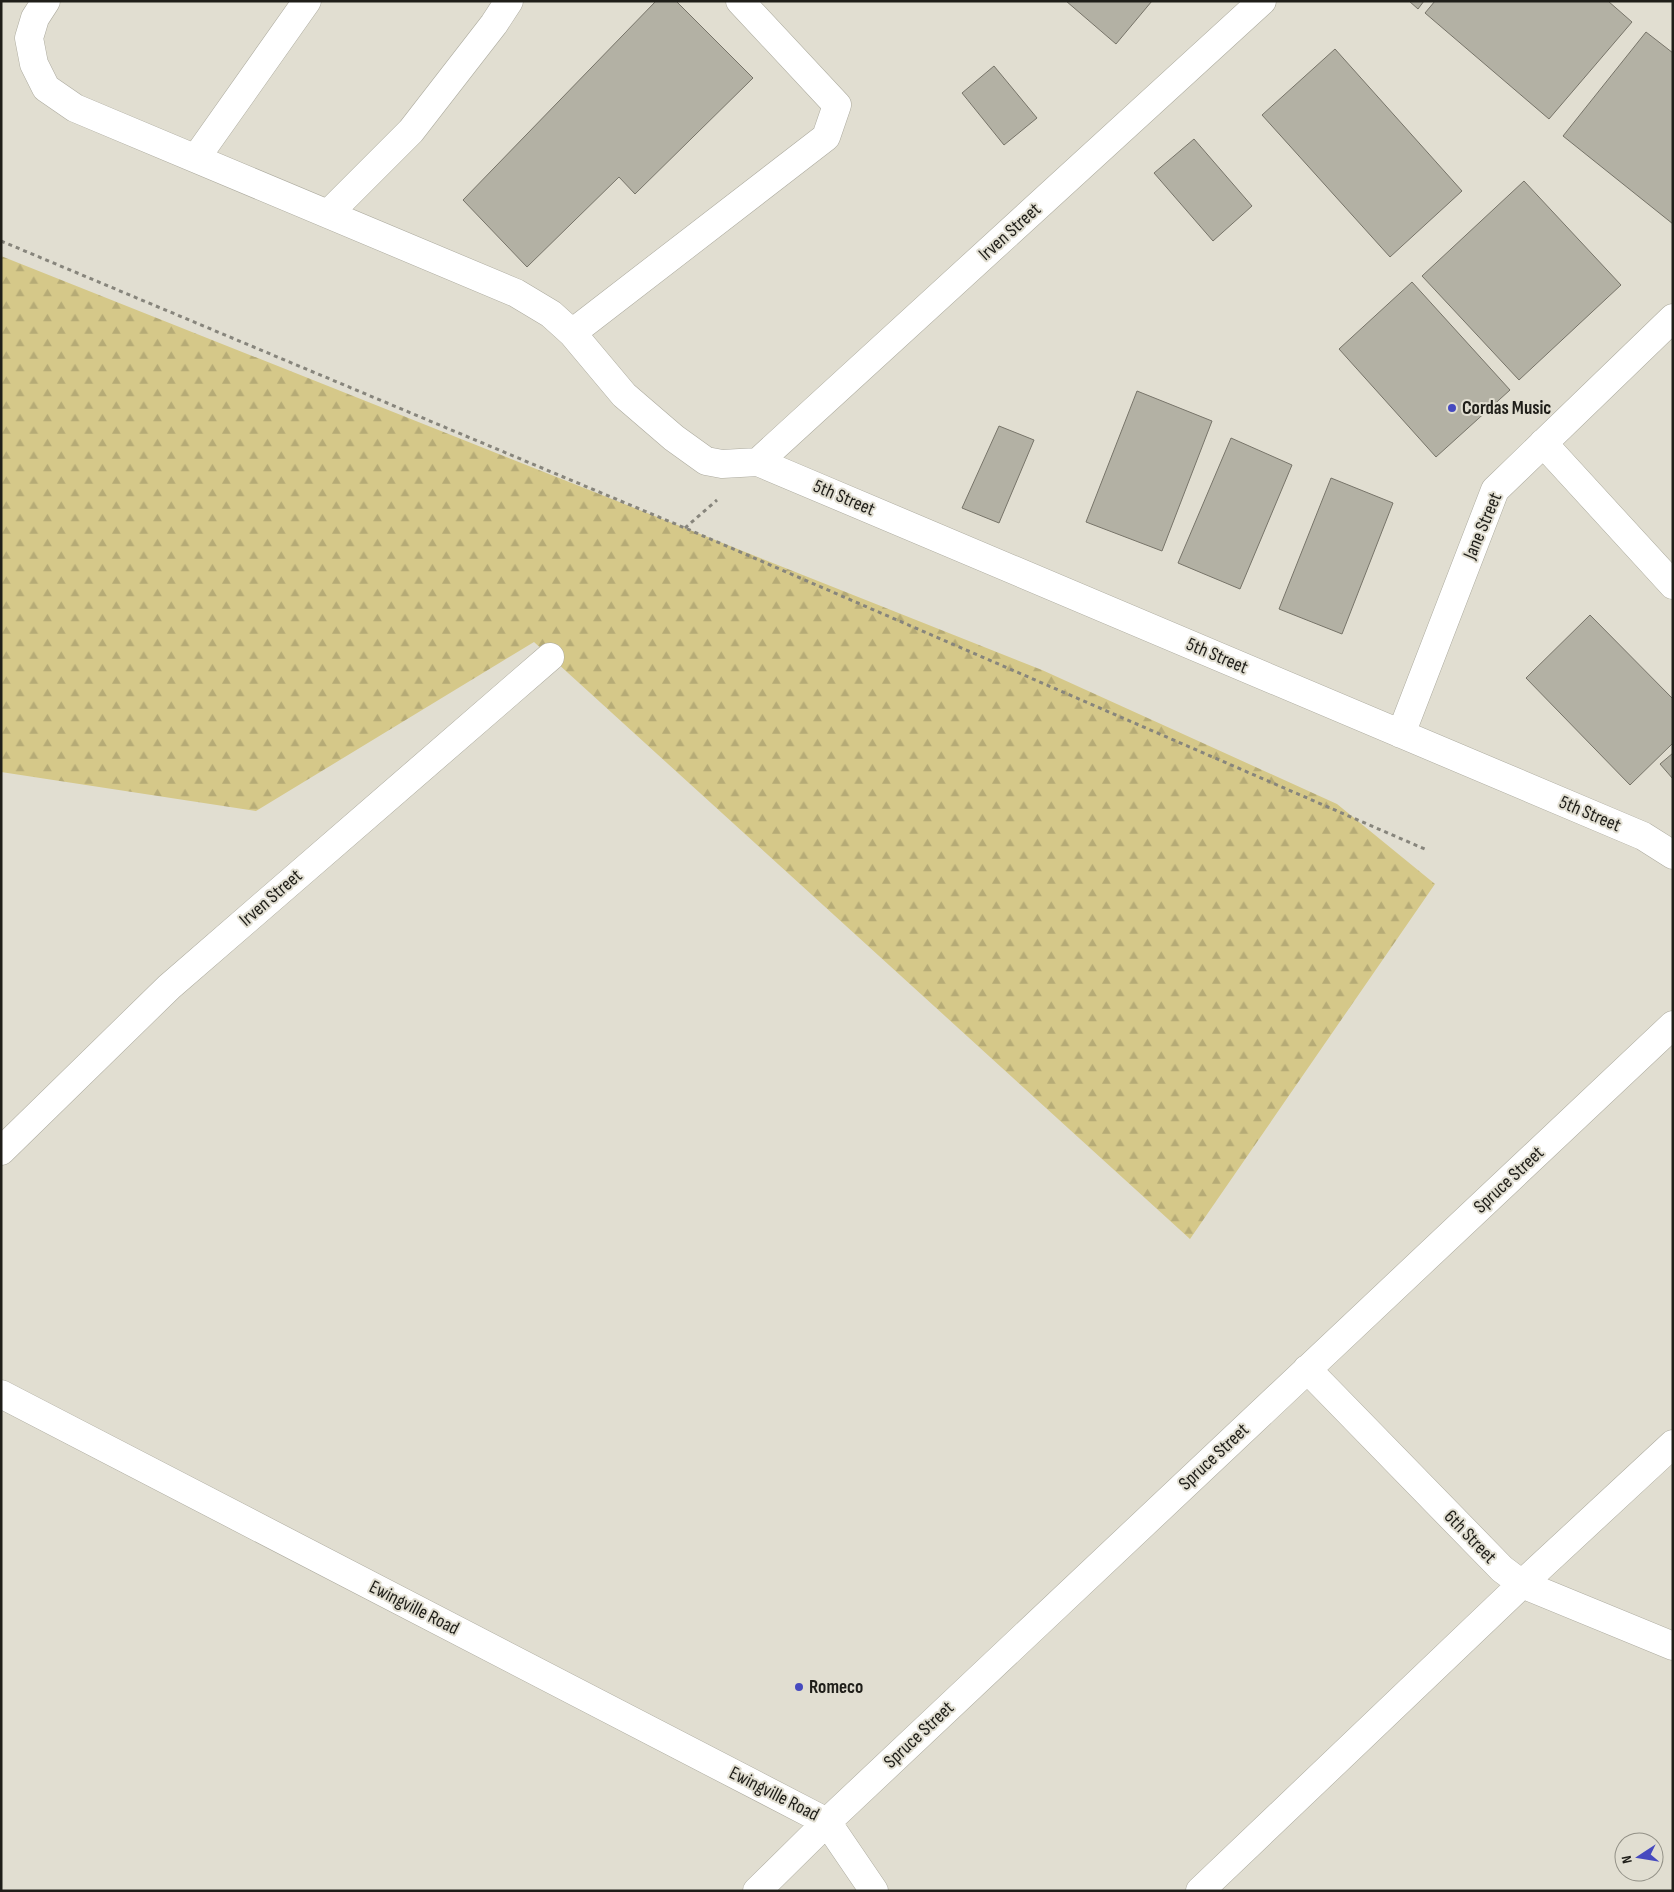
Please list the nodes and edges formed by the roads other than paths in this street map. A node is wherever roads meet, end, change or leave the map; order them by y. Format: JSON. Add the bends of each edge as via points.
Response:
{"nodes":[{"id":1,"x":46,"y":1,"type":"edge"},
{"id":2,"x":307,"y":1,"type":"edge"},
{"id":3,"x":509,"y":1,"type":"edge"},
{"id":4,"x":740,"y":1,"type":"edge"},
{"id":5,"x":1262,"y":1,"type":"edge"},
{"id":6,"x":196,"y":158,"type":"junction"},
{"id":7,"x":328,"y":214,"type":"junction"},
{"id":8,"x":1673,"y":318,"type":"edge"},
{"id":9,"x":572,"y":333,"type":"junction"},
{"id":10,"x":1543,"y":443,"type":"junction"},
{"id":11,"x":758,"y":462,"type":"junction"},
{"id":12,"x":1673,"y":585,"type":"edge"},
{"id":13,"x":550,"y":657,"type":"dead end"},
{"id":14,"x":1401,"y":734,"type":"junction"},
{"id":15,"x":1673,"y":855,"type":"edge"},
{"id":16,"x":1673,"y":1026,"type":"edge"},
{"id":17,"x":1,"y":1151,"type":"edge"},
{"id":18,"x":1307,"y":1370,"type":"junction"},
{"id":19,"x":1,"y":1394,"type":"edge"},
{"id":20,"x":1673,"y":1444,"type":"edge"},
{"id":21,"x":1522,"y":1584,"type":"junction"},
{"id":22,"x":1673,"y":1646,"type":"edge"},
{"id":23,"x":827,"y":1822,"type":"junction"},
{"id":24,"x":757,"y":1891,"type":"edge"},
{"id":25,"x":874,"y":1891,"type":"edge"},
{"id":26,"x":1200,"y":1891,"type":"edge"}],
"edges":[{"from":1,"to":6,"type":"street","via":[[35,18],[29,38],[34,64],[46,88],[75,108]]},
{"from":2,"to":6,"type":"street"},
{"from":3,"to":7,"type":"street","via":[[411,131]]},
{"from":4,"to":9,"type":"street","via":[[837,105],[826,137]]},
{"from":5,"to":11,"type":"street","name":"Irven Street"},
{"from":6,"to":7,"type":"street"},
{"from":7,"to":9,"type":"street","via":[[516,293],[551,314]]},
{"from":8,"to":10,"type":"street","name":"Jane Street"},
{"from":9,"to":11,"type":"street","via":[[624,395],[706,461],[722,464]]},
{"from":10,"to":12,"type":"street"},
{"from":10,"to":14,"type":"street","name":"Jane Street","via":[[1495,490]]},
{"from":11,"to":14,"type":"street","name":"5th Street"},
{"from":13,"to":17,"type":"street","name":"Irven Street","via":[[169,987]]},
{"from":14,"to":15,"type":"street","name":"5th Street","via":[[1643,836]]},
{"from":16,"to":18,"type":"street","name":"Spruce Street"},
{"from":18,"to":21,"type":"street","name":"6th Street","via":[[1502,1569]]},
{"from":18,"to":23,"type":"street","name":"Spruce Street"},
{"from":19,"to":23,"type":"street","name":"Ewingville Road"},
{"from":20,"to":21,"type":"street"},
{"from":21,"to":22,"type":"street","name":"6th Street"},
{"from":21,"to":26,"type":"street"},
{"from":23,"to":24,"type":"street","name":"Spruce Street"},
{"from":23,"to":25,"type":"street"}]}
